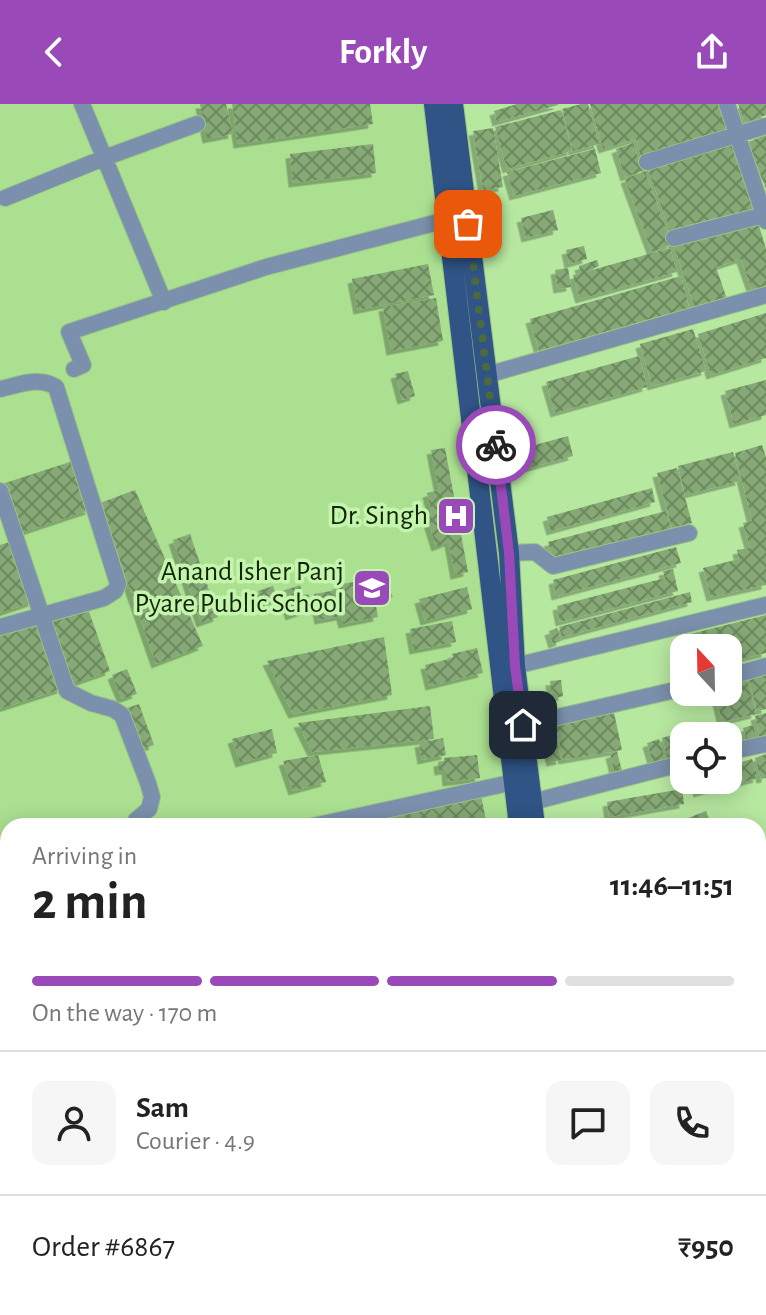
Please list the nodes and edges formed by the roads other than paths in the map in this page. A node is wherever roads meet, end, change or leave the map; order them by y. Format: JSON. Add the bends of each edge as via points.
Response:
{"nodes":[{"id":1,"x":82,"y":104,"type":"edge"},
{"id":2,"x":434,"y":104,"type":"edge"},
{"id":3,"x":453,"y":104,"type":"edge"},
{"id":4,"x":727,"y":104,"type":"edge"},
{"id":5,"x":197,"y":124,"type":"dead end"},
{"id":6,"x":766,"y":126,"type":"edge"},
{"id":7,"x":738,"y":136,"type":"junction"},
{"id":8,"x":104,"y":158,"type":"junction"},
{"id":9,"x":647,"y":162,"type":"dead end"},
{"id":10,"x":5,"y":198,"type":"dead end"},
{"id":11,"x":765,"y":218,"type":"edge"},
{"id":12,"x":446,"y":220,"type":"junction"},
{"id":13,"x":674,"y":238,"type":"dead end"},
{"id":14,"x":766,"y":295,"type":"edge"},
{"id":15,"x":164,"y":302,"type":"junction"},
{"id":16,"x":74,"y":369,"type":"dead end"},
{"id":17,"x":487,"y":375,"type":"junction"},
{"id":18,"x":0,"y":389,"type":"edge"},
{"id":19,"x":0,"y":491,"type":"edge"},
{"id":20,"x":689,"y":533,"type":"dead end"},
{"id":21,"x":509,"y":553,"type":"junction"},
{"id":22,"x":766,"y":605,"type":"edge"},
{"id":23,"x":42,"y":614,"type":"junction"},
{"id":24,"x":0,"y":627,"type":"edge"},
{"id":25,"x":515,"y":666,"type":"junction"},
{"id":26,"x":766,"y":666,"type":"edge"},
{"id":27,"x":742,"y":673,"type":"edge"},
{"id":28,"x":670,"y":691,"type":"edge"},
{"id":29,"x":523,"y":725,"type":"junction"},
{"id":30,"x":766,"y":744,"type":"edge"},
{"id":31,"x":742,"y":749,"type":"edge"},
{"id":32,"x":670,"y":767,"type":"edge"},
{"id":33,"x":514,"y":782,"type":"junction"},
{"id":34,"x":532,"y":802,"type":"junction"},
{"id":35,"x":138,"y":818,"type":"edge"},
{"id":36,"x":350,"y":818,"type":"edge"},
{"id":37,"x":518,"y":818,"type":"edge"},
{"id":38,"x":534,"y":818,"type":"edge"}],
"edges":[{"from":1,"to":8,"type":"street"},
{"from":2,"to":12,"type":"main road"},
{"from":3,"to":17,"type":"main road"},
{"from":4,"to":7,"type":"street"},
{"from":5,"to":8,"type":"street"},
{"from":6,"to":7,"type":"street"},
{"from":7,"to":9,"type":"street"},
{"from":7,"to":11,"type":"street"},
{"from":8,"to":10,"type":"street"},
{"from":8,"to":15,"type":"street"},
{"from":11,"to":13,"type":"street"},
{"from":12,"to":15,"type":"street","via":[[266,267]]},
{"from":12,"to":33,"type":"main road"},
{"from":14,"to":17,"type":"street"},
{"from":15,"to":16,"type":"street","via":[[69,332],[83,365]]},
{"from":17,"to":21,"type":"main road"},
{"from":18,"to":23,"type":"street","via":[[39,380],[56,387],[118,584],[104,598]]},
{"from":19,"to":23,"type":"street"},
{"from":20,"to":21,"type":"street","via":[[553,566],[535,552]]},
{"from":21,"to":25,"type":"main road"},
{"from":22,"to":25,"type":"street"},
{"from":23,"to":24,"type":"street"},
{"from":23,"to":35,"type":"street","via":[[67,691],[122,715],[152,797],[149,809]]},
{"from":25,"to":29,"type":"main road"},
{"from":26,"to":27,"type":"street"},
{"from":28,"to":29,"type":"street"},
{"from":29,"to":34,"type":"main road"},
{"from":30,"to":31,"type":"street"},
{"from":32,"to":34,"type":"street"},
{"from":33,"to":36,"type":"street"},
{"from":33,"to":37,"type":"main road"},
{"from":34,"to":38,"type":"main road"}]}
